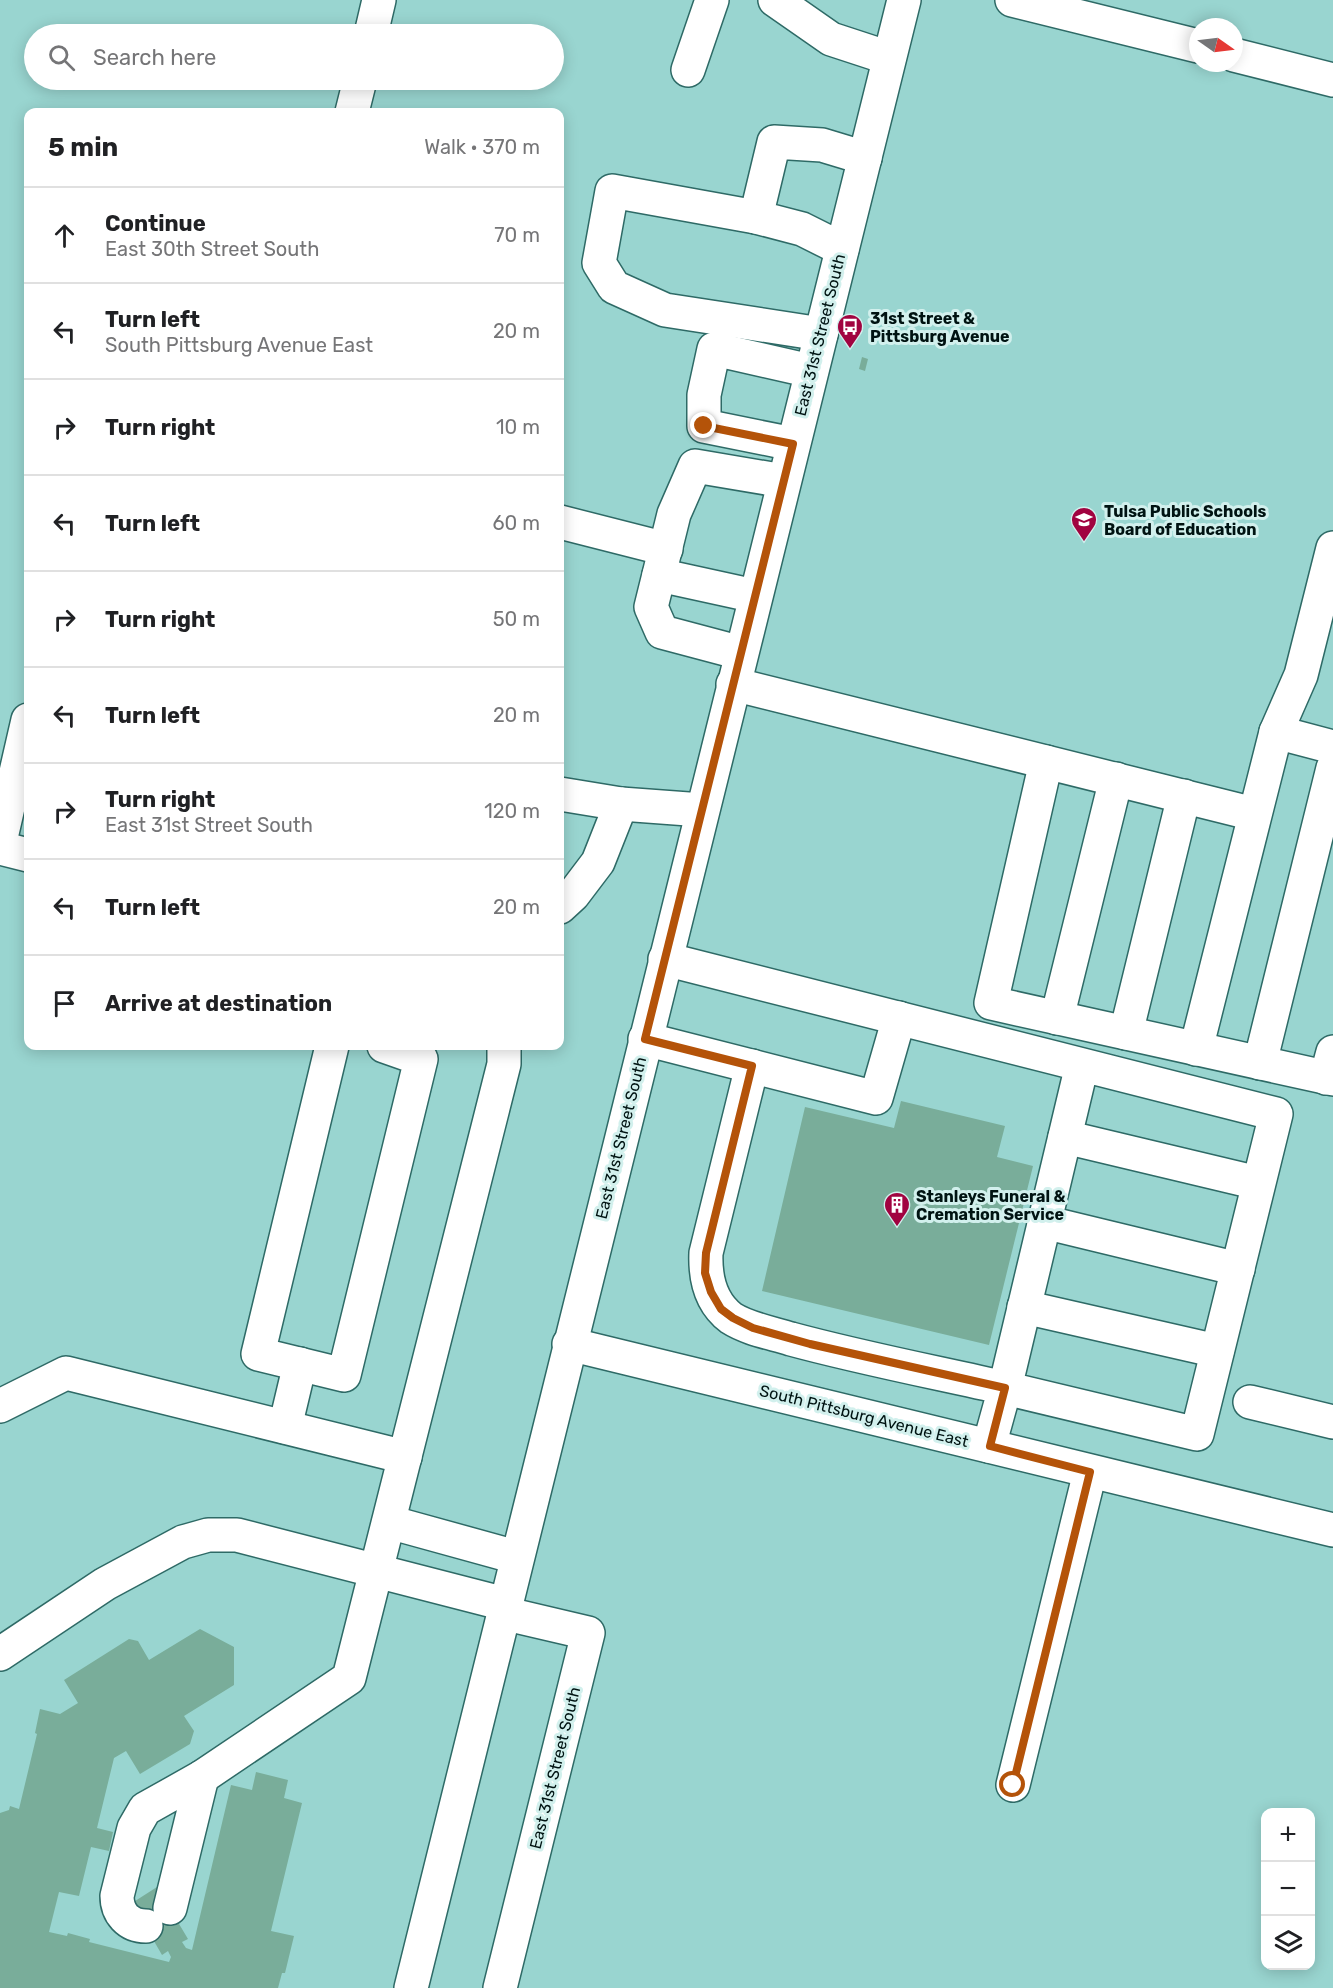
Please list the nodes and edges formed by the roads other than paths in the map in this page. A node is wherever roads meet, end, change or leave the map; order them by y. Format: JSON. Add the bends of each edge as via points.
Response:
{"nodes":[{"id":1,"x":379,"y":0,"type":"edge"},
{"id":2,"x":712,"y":0,"type":"edge"},
{"id":3,"x":775,"y":0,"type":"edge"},
{"id":4,"x":904,"y":0,"type":"edge"},
{"id":5,"x":1012,"y":0,"type":"edge"},
{"id":6,"x":373,"y":24,"type":"edge"},
{"id":7,"x":1189,"y":44,"type":"edge"},
{"id":8,"x":1243,"y":57,"type":"edge"},
{"id":9,"x":890,"y":58,"type":"junction"},
{"id":10,"x":688,"y":70,"type":"dead end"},
{"id":11,"x":1333,"y":80,"type":"edge"},
{"id":12,"x":358,"y":90,"type":"edge"},
{"id":13,"x":353,"y":108,"type":"edge"},
{"id":14,"x":865,"y":158,"type":"junction"},
{"id":15,"x":756,"y":217,"type":"junction"},
{"id":16,"x":842,"y":249,"type":"junction"},
{"id":17,"x":820,"y":334,"type":"junction"},
{"id":18,"x":812,"y":370,"type":"junction"},
{"id":19,"x":793,"y":444,"type":"junction"},
{"id":20,"x":784,"y":481,"type":"junction"},
{"id":21,"x":564,"y":524,"type":"edge"},
{"id":22,"x":1333,"y":548,"type":"edge"},
{"id":23,"x":662,"y":562,"type":"junction"},
{"id":24,"x":755,"y":596,"type":"junction"},
{"id":25,"x":741,"y":652,"type":"junction"},
{"id":26,"x":733,"y":684,"type":"junction"},
{"id":27,"x":1276,"y":732,"type":"junction"},
{"id":28,"x":1333,"y":747,"type":"edge"},
{"id":29,"x":24,"y":760,"type":"edge"},
{"id":30,"x":1046,"y":762,"type":"junction"},
{"id":31,"x":1333,"y":768,"type":"edge"},
{"id":32,"x":1116,"y":779,"type":"junction"},
{"id":33,"x":564,"y":795,"type":"edge"},
{"id":34,"x":1184,"y":796,"type":"junction"},
{"id":35,"x":621,"y":804,"type":"junction"},
{"id":36,"x":702,"y":810,"type":"junction"},
{"id":37,"x":1254,"y":814,"type":"junction"},
{"id":38,"x":0,"y":842,"type":"edge"},
{"id":39,"x":0,"y":848,"type":"edge"},
{"id":40,"x":24,"y":854,"type":"edge"},
{"id":41,"x":564,"y":903,"type":"edge"},
{"id":42,"x":665,"y":959,"type":"junction"},
{"id":43,"x":899,"y":1018,"type":"junction"},
{"id":44,"x":1057,"y":1018,"type":"junction"},
{"id":45,"x":1126,"y":1033,"type":"junction"},
{"id":46,"x":645,"y":1039,"type":"junction"},
{"id":47,"x":1196,"y":1049,"type":"junction"},
{"id":48,"x":331,"y":1050,"type":"edge"},
{"id":49,"x":395,"y":1050,"type":"edge"},
{"id":50,"x":504,"y":1050,"type":"edge"},
{"id":51,"x":1260,"y":1063,"type":"junction"},
{"id":52,"x":1082,"y":1065,"type":"junction"},
{"id":53,"x":752,"y":1066,"type":"junction"},
{"id":54,"x":1331,"y":1070,"type":"edge"},
{"id":55,"x":1065,"y":1137,"type":"junction"},
{"id":56,"x":1258,"y":1183,"type":"junction"},
{"id":57,"x":1044,"y":1222,"type":"junction"},
{"id":58,"x":1238,"y":1269,"type":"junction"},
{"id":59,"x":1024,"y":1307,"type":"junction"},
{"id":60,"x":569,"y":1344,"type":"junction"},
{"id":61,"x":1217,"y":1351,"type":"junction"},
{"id":62,"x":300,"y":1364,"type":"junction"},
{"id":63,"x":1005,"y":1388,"type":"junction"},
{"id":64,"x":1250,"y":1402,"type":"dead end"},
{"id":65,"x":0,"y":1406,"type":"edge"},
{"id":66,"x":1333,"y":1422,"type":"edge"},
{"id":67,"x":285,"y":1427,"type":"junction"},
{"id":68,"x":990,"y":1446,"type":"junction"},
{"id":69,"x":405,"y":1457,"type":"junction"},
{"id":70,"x":1090,"y":1472,"type":"junction"},
{"id":71,"x":389,"y":1522,"type":"junction"},
{"id":72,"x":1333,"y":1530,"type":"edge"},
{"id":73,"x":516,"y":1557,"type":"junction"},
{"id":74,"x":377,"y":1570,"type":"junction"},
{"id":75,"x":504,"y":1608,"type":"junction"},
{"id":76,"x":1,"y":1656,"type":"edge"},
{"id":77,"x":202,"y":1777,"type":"junction"},
{"id":78,"x":1013,"y":1785,"type":"dead end"},
{"id":79,"x":411,"y":1988,"type":"edge"},
{"id":80,"x":500,"y":1988,"type":"edge"}],
"edges":[{"from":1,"to":6,"type":"street"},
{"from":2,"to":10,"type":"street"},
{"from":3,"to":9,"type":"street","via":[[831,39]]},
{"from":4,"to":9,"type":"street","name":"East 31st Street South"},
{"from":5,"to":7,"type":"street"},
{"from":8,"to":11,"type":"street"},
{"from":9,"to":14,"type":"street","name":"East 31st Street South"},
{"from":12,"to":13,"type":"street"},
{"from":14,"to":15,"type":"street","via":[[822,145],[774,142]]},
{"from":14,"to":16,"type":"street","name":"East 31st Street South"},
{"from":15,"to":16,"type":"street","via":[[802,229]]},
{"from":15,"to":17,"type":"street","via":[[612,191],[599,263],[614,287],[665,310]]},
{"from":16,"to":17,"type":"street","name":"East 31st Street South"},
{"from":17,"to":18,"type":"street","name":"East 31st Street South"},
{"from":18,"to":19,"type":"street","name":"East 31st Street South"},
{"from":18,"to":19,"type":"street","via":[[714,349],[704,395],[704,426]]},
{"from":19,"to":20,"type":"street","name":"East 31st Street South"},
{"from":20,"to":23,"type":"street","via":[[695,465],[674,514]]},
{"from":20,"to":24,"type":"street","name":"East 31st Street South"},
{"from":21,"to":23,"type":"street"},
{"from":22,"to":27,"type":"street","via":[[1301,675]]},
{"from":23,"to":24,"type":"street"},
{"from":23,"to":25,"type":"street","via":[[651,607],[662,632]]},
{"from":24,"to":25,"type":"street","name":"East 31st Street South"},
{"from":25,"to":26,"type":"street","name":"East 31st Street South"},
{"from":26,"to":30,"type":"street"},
{"from":26,"to":36,"type":"street","name":"East 31st Street South"},
{"from":27,"to":28,"type":"street"},
{"from":27,"to":37,"type":"street"},
{"from":29,"to":38,"type":"street"},
{"from":30,"to":32,"type":"street"},
{"from":30,"to":44,"type":"street","via":[[991,1003]]},
{"from":31,"to":51,"type":"street"},
{"from":32,"to":34,"type":"street"},
{"from":32,"to":44,"type":"street"},
{"from":33,"to":35,"type":"street"},
{"from":34,"to":37,"type":"street"},
{"from":34,"to":45,"type":"street"},
{"from":35,"to":36,"type":"street"},
{"from":35,"to":41,"type":"street","via":[[598,862]]},
{"from":36,"to":42,"type":"street","name":"East 31st Street South"},
{"from":37,"to":47,"type":"street"},
{"from":39,"to":40,"type":"street"},
{"from":42,"to":43,"type":"street"},
{"from":42,"to":46,"type":"street","name":"East 31st Street South"},
{"from":43,"to":52,"type":"street"},
{"from":43,"to":53,"type":"street","via":[[876,1098]]},
{"from":44,"to":45,"type":"street"},
{"from":45,"to":47,"type":"street"},
{"from":46,"to":53,"type":"street"},
{"from":46,"to":60,"type":"street","name":"East 31st Street South"},
{"from":47,"to":51,"type":"street"},
{"from":48,"to":62,"type":"street","via":[[258,1354]]},
{"from":49,"to":62,"type":"street","via":[[421,1059],[344,1375]]},
{"from":50,"to":69,"type":"street","via":[[504,1064]]},
{"from":51,"to":54,"type":"street"},
{"from":52,"to":55,"type":"street"},
{"from":52,"to":56,"type":"street","via":[[1276,1114]]},
{"from":53,"to":63,"type":"street","via":[[706,1253],[705,1273],[721,1309],[753,1328],[810,1344]]},
{"from":55,"to":56,"type":"street"},
{"from":55,"to":57,"type":"street"},
{"from":56,"to":58,"type":"street"},
{"from":57,"to":58,"type":"street"},
{"from":57,"to":59,"type":"street"},
{"from":58,"to":61,"type":"street"},
{"from":59,"to":61,"type":"street"},
{"from":59,"to":63,"type":"street"},
{"from":60,"to":68,"type":"street","name":"South Pittsburg Avenue East"},
{"from":60,"to":73,"type":"street","name":"East 31st Street South"},
{"from":61,"to":63,"type":"street","via":[[1197,1434]]},
{"from":62,"to":67,"type":"street"},
{"from":63,"to":68,"type":"street"},
{"from":64,"to":66,"type":"street"},
{"from":65,"to":67,"type":"street","via":[[66,1373]]},
{"from":67,"to":69,"type":"street"},
{"from":68,"to":70,"type":"street","name":"South Pittsburg Avenue East"},
{"from":69,"to":71,"type":"street"},
{"from":70,"to":72,"type":"street","name":"South Pittsburg Avenue East"},
{"from":70,"to":78,"type":"street"},
{"from":71,"to":73,"type":"street"},
{"from":71,"to":74,"type":"street"},
{"from":73,"to":75,"type":"street","name":"East 31st Street South"},
{"from":74,"to":75,"type":"street"},
{"from":74,"to":76,"type":"street","via":[[237,1535],[208,1535],[183,1542],[105,1584]]},
{"from":74,"to":77,"type":"street","via":[[350,1678]]},
{"from":75,"to":79,"type":"street","name":"East 31st Street South"},
{"from":75,"to":80,"type":"street","name":"East 31st Street South","via":[[588,1634]]},
{"from":77,"to":77,"type":"street","via":[[158,1917],[135,1925],[120,1912],[117,1902],[134,1828],[145,1809]]}]}
